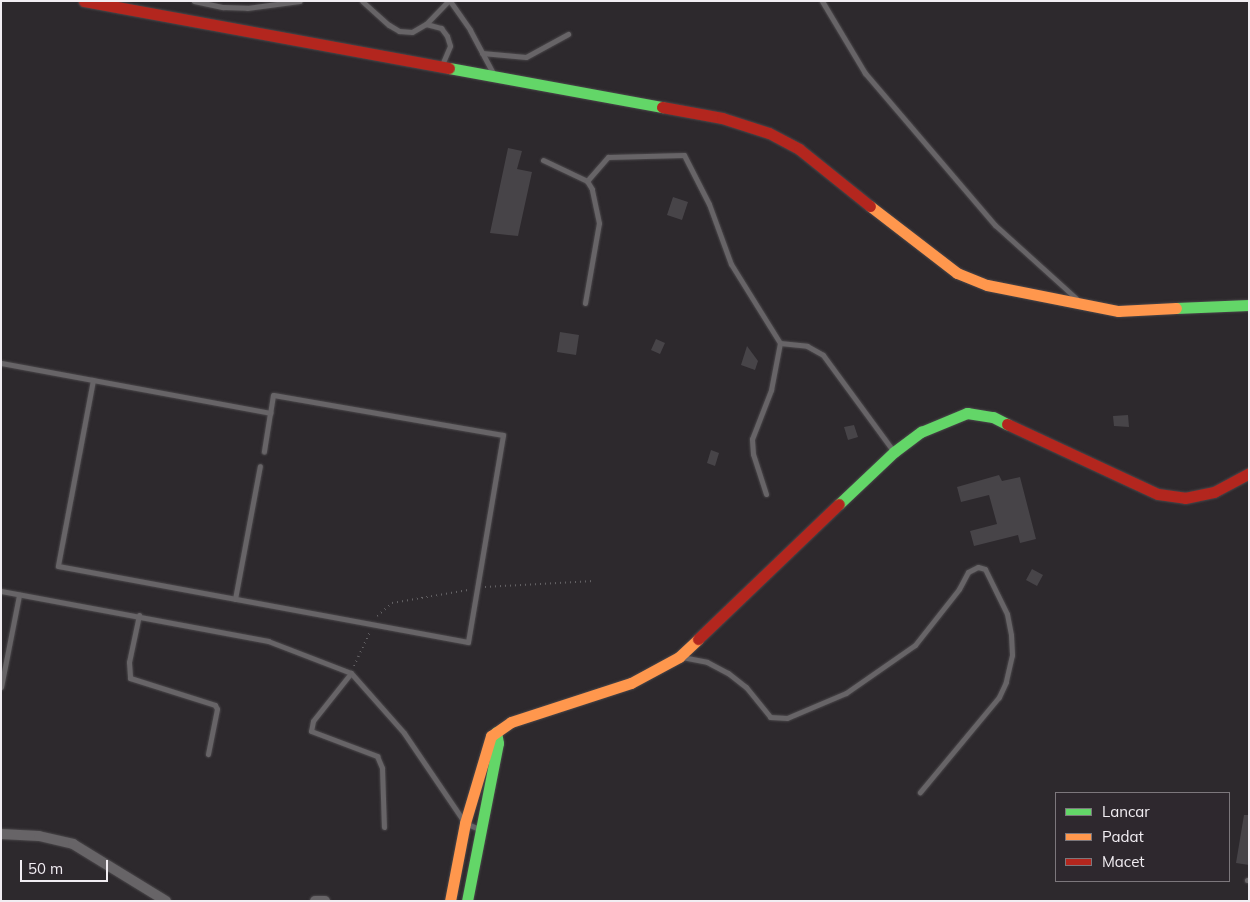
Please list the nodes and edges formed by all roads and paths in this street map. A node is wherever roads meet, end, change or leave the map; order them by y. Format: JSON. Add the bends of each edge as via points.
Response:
{"nodes":[{"id":1,"x":84,"y":1,"type":"edge"},
{"id":2,"x":194,"y":1,"type":"edge"},
{"id":3,"x":300,"y":1,"type":"edge"},
{"id":4,"x":362,"y":1,"type":"edge"},
{"id":5,"x":449,"y":1,"type":"edge"},
{"id":6,"x":822,"y":1,"type":"edge"},
{"id":7,"x":426,"y":24,"type":"junction"},
{"id":8,"x":568,"y":34,"type":"dead end"},
{"id":9,"x":482,"y":53,"type":"junction"},
{"id":10,"x":440,"y":67,"type":"junction"},
{"id":11,"x":495,"y":77,"type":"junction"},
{"id":12,"x":543,"y":160,"type":"dead end"},
{"id":13,"x":587,"y":181,"type":"junction"},
{"id":14,"x":1081,"y":302,"type":"junction"},
{"id":15,"x":585,"y":303,"type":"dead end"},
{"id":16,"x":1249,"y":305,"type":"edge"},
{"id":17,"x":780,"y":343,"type":"junction"},
{"id":18,"x":1,"y":363,"type":"edge"},
{"id":19,"x":93,"y":380,"type":"junction"},
{"id":20,"x":270,"y":413,"type":"junction"},
{"id":21,"x":264,"y":452,"type":"dead end"},
{"id":22,"x":894,"y":452,"type":"junction"},
{"id":23,"x":260,"y":466,"type":"dead end"},
{"id":24,"x":1249,"y":473,"type":"edge"},
{"id":25,"x":766,"y":494,"type":"dead end"},
{"id":26,"x":594,"y":581,"type":"dead end"},
{"id":27,"x":479,"y":588,"type":"dead end"},
{"id":28,"x":470,"y":590,"type":"dead end"},
{"id":29,"x":1,"y":591,"type":"edge"},
{"id":30,"x":19,"y":594,"type":"junction"},
{"id":31,"x":235,"y":599,"type":"junction"},
{"id":32,"x":139,"y":614,"type":"junction"},
{"id":33,"x":679,"y":657,"type":"junction"},
{"id":34,"x":350,"y":672,"type":"junction"},
{"id":35,"x":1,"y":687,"type":"edge"},
{"id":36,"x":496,"y":732,"type":"junction"},
{"id":37,"x":208,"y":754,"type":"dead end"},
{"id":38,"x":920,"y":792,"type":"dead end"},
{"id":39,"x":465,"y":823,"type":"junction"},
{"id":40,"x":384,"y":827,"type":"dead end"},
{"id":41,"x":480,"y":829,"type":"junction"},
{"id":42,"x":1,"y":834,"type":"edge"},
{"id":43,"x":166,"y":901,"type":"edge"},
{"id":44,"x":315,"y":901,"type":"edge"},
{"id":45,"x":325,"y":901,"type":"edge"},
{"id":46,"x":450,"y":901,"type":"edge"},
{"id":47,"x":467,"y":901,"type":"edge"}],
"edges":[{"from":1,"to":10,"type":"street"},
{"from":2,"to":3,"type":"lane","via":[[223,8]]},
{"from":4,"to":7,"type":"lane","via":[[399,31],[412,32]]},
{"from":5,"to":7,"type":"lane"},
{"from":5,"to":9,"type":"lane"},
{"from":6,"to":14,"type":"lane","via":[[865,73],[983,210]]},
{"from":7,"to":10,"type":"lane","via":[[441,28],[448,36],[448,54]]},
{"from":8,"to":9,"type":"lane","via":[[526,57]]},
{"from":9,"to":11,"type":"lane"},
{"from":10,"to":11,"type":"street"},
{"from":11,"to":14,"type":"street","via":[[722,118],[769,133],[799,148],[957,273],[987,286]]},
{"from":12,"to":13,"type":"lane"},
{"from":13,"to":15,"type":"lane","via":[[592,189],[598,223]]},
{"from":13,"to":17,"type":"lane","via":[[608,157],[684,155],[709,204],[731,264]]},
{"from":14,"to":16,"type":"street","via":[[1118,310]]},
{"from":17,"to":22,"type":"lane","via":[[807,346],[823,355]]},
{"from":17,"to":25,"type":"lane","via":[[770,390],[752,439],[753,454]]},
{"from":18,"to":19,"type":"lane"},
{"from":19,"to":20,"type":"lane"},
{"from":19,"to":31,"type":"lane","via":[[58,566]]},
{"from":20,"to":21,"type":"lane"},
{"from":20,"to":31,"type":"lane","via":[[274,395],[503,435],[468,642]]},
{"from":22,"to":24,"type":"street","via":[[921,432],[967,412],[993,417],[1022,429],[1158,494],[1185,498],[1214,492]]},
{"from":22,"to":33,"type":"street"},
{"from":23,"to":31,"type":"lane"},
{"from":26,"to":27,"type":"path"},
{"from":28,"to":34,"type":"path","via":[[386,606],[377,615]]},
{"from":29,"to":30,"type":"lane"},
{"from":30,"to":32,"type":"lane"},
{"from":30,"to":35,"type":"lane"},
{"from":32,"to":34,"type":"lane","via":[[268,641]]},
{"from":32,"to":37,"type":"lane","via":[[129,662],[130,678],[214,705],[217,709]]},
{"from":33,"to":36,"type":"street","via":[[631,683],[511,722]]},
{"from":33,"to":38,"type":"lane","via":[[707,662],[746,687],[770,718],[787,718],[846,693],[915,645],[959,589],[968,572],[978,567],[985,570],[1007,614],[1012,634],[1012,655],[1006,682],[999,697]]},
{"from":34,"to":39,"type":"lane","via":[[404,733]]},
{"from":34,"to":40,"type":"lane","via":[[313,721],[311,731],[378,756],[382,768]]},
{"from":36,"to":39,"type":"street","via":[[485,747]]},
{"from":36,"to":41,"type":"street","via":[[498,743]]},
{"from":39,"to":41,"type":"lane"},
{"from":39,"to":46,"type":"street"},
{"from":41,"to":47,"type":"street"},
{"from":42,"to":43,"type":"street","via":[[39,836],[73,844]]},
{"from":44,"to":45,"type":"street"}]}
